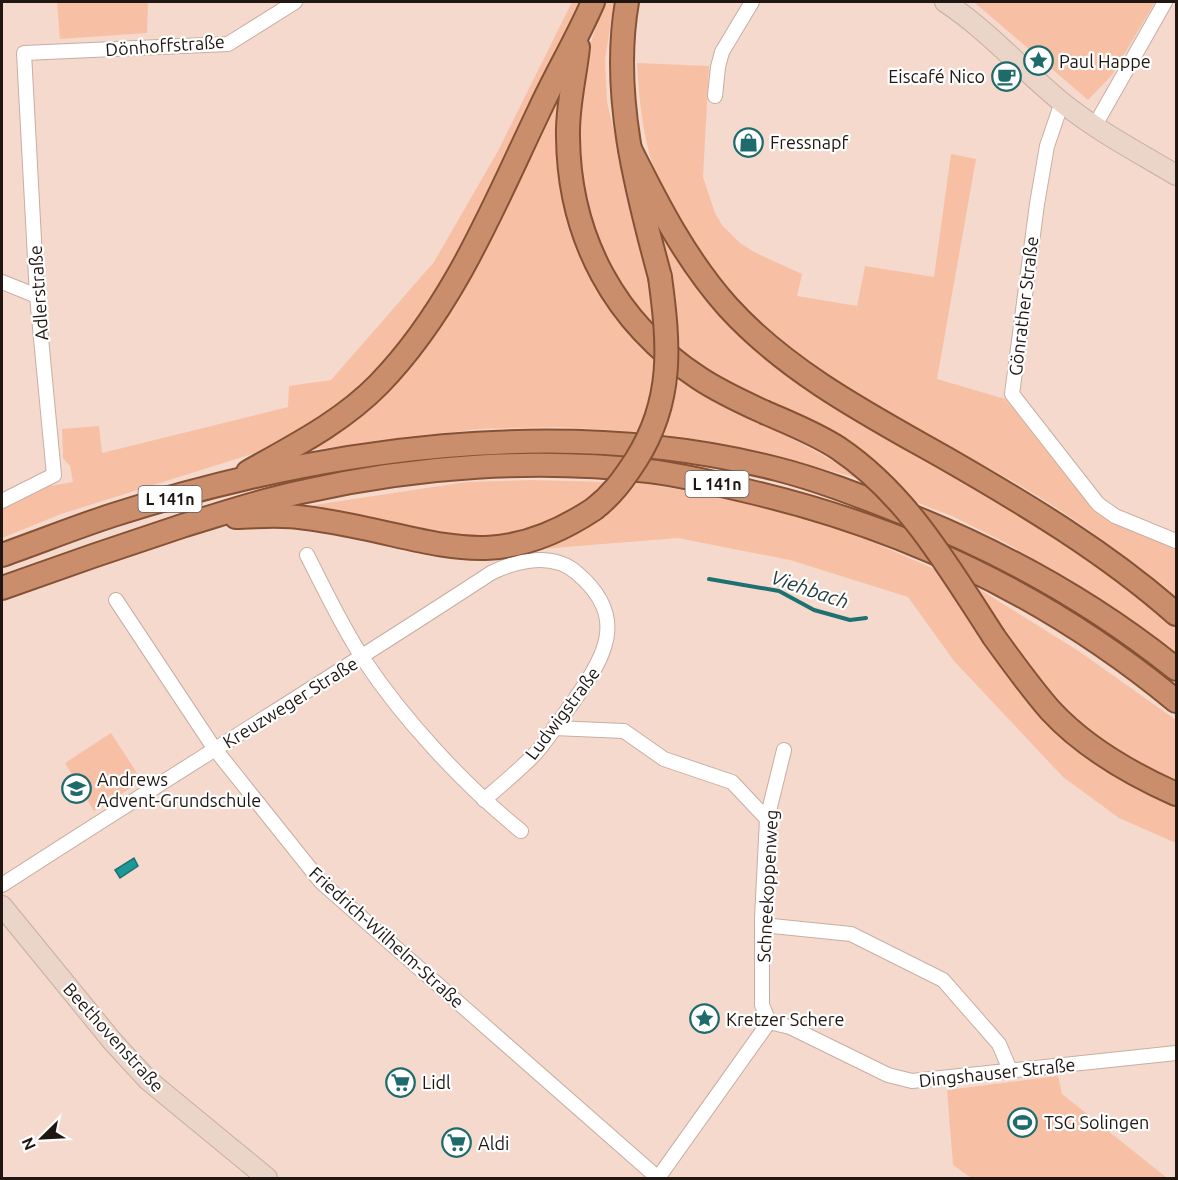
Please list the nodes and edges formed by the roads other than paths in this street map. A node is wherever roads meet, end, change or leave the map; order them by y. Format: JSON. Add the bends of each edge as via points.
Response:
{"nodes":[{"id":1,"x":295,"y":2,"type":"edge"},
{"id":2,"x":593,"y":2,"type":"edge"},
{"id":3,"x":627,"y":2,"type":"edge"},
{"id":4,"x":752,"y":2,"type":"edge"},
{"id":5,"x":945,"y":2,"type":"edge"},
{"id":6,"x":1165,"y":2,"type":"edge"},
{"id":7,"x":578,"y":36,"type":"junction"},
{"id":8,"x":24,"y":53,"type":"joint"},
{"id":9,"x":715,"y":96,"type":"dead end"},
{"id":10,"x":1062,"y":102,"type":"junction"},
{"id":11,"x":1094,"y":127,"type":"junction"},
{"id":12,"x":630,"y":149,"type":"junction"},
{"id":13,"x":1176,"y":175,"type":"edge"},
{"id":14,"x":2,"y":282,"type":"edge"},
{"id":15,"x":37,"y":296,"type":"junction"},
{"id":16,"x":228,"y":483,"type":"junction"},
{"id":17,"x":2,"y":501,"type":"edge"},
{"id":18,"x":211,"y":517,"type":"junction"},
{"id":19,"x":1176,"y":541,"type":"edge"},
{"id":20,"x":2,"y":555,"type":"edge"},
{"id":21,"x":307,"y":555,"type":"dead end"},
{"id":22,"x":585,"y":581,"type":"joint"},
{"id":23,"x":2,"y":588,"type":"edge"},
{"id":24,"x":116,"y":600,"type":"dead end"},
{"id":25,"x":1176,"y":614,"type":"edge"},
{"id":26,"x":362,"y":657,"type":"junction"},
{"id":27,"x":1176,"y":669,"type":"edge"},
{"id":28,"x":1176,"y":701,"type":"edge"},
{"id":29,"x":554,"y":728,"type":"junction"},
{"id":30,"x":214,"y":748,"type":"junction"},
{"id":31,"x":784,"y":750,"type":"dead end"},
{"id":32,"x":1176,"y":794,"type":"edge"},
{"id":33,"x":484,"y":800,"type":"junction"},
{"id":34,"x":767,"y":819,"type":"junction"},
{"id":35,"x":521,"y":831,"type":"dead end"},
{"id":36,"x":2,"y":885,"type":"edge"},
{"id":37,"x":2,"y":906,"type":"edge"},
{"id":38,"x":762,"y":925,"type":"junction"},
{"id":39,"x":769,"y":1022,"type":"junction"},
{"id":40,"x":1176,"y":1053,"type":"edge"},
{"id":41,"x":1010,"y":1070,"type":"junction"},
{"id":42,"x":267,"y":1179,"type":"edge"},
{"id":43,"x":658,"y":1179,"type":"edge"}],
"edges":[{"from":1,"to":8,"type":"street","name":"Dönhoffstraße","via":[[228,44]]},
{"from":2,"to":7,"type":"highway"},
{"from":3,"to":12,"type":"highway","via":[[623,39]]},
{"from":4,"to":9,"type":"street","via":[[722,52]]},
{"from":5,"to":10,"type":"main road","via":[[973,20]]},
{"from":6,"to":11,"type":"street"},
{"from":7,"to":16,"type":"highway","via":[[457,276],[403,357],[341,416]]},
{"from":7,"to":32,"type":"highway","bridge":true,"via":[[569,109],[572,189],[578,219],[595,261],[626,313],[675,361],[720,391],[837,448],[877,478],[916,521],[994,637],[1052,712],[1125,769]]},
{"from":8,"to":15,"type":"street","name":"Adlerstraße"},
{"from":10,"to":11,"type":"main road"},
{"from":10,"to":19,"type":"street","name":"Gönrather Straße","via":[[1047,146],[1037,204],[1012,394],[1098,504],[1115,516]]},
{"from":11,"to":13,"type":"main road"},
{"from":12,"to":18,"type":"highway","bridge":true,"via":[[660,277],[668,363],[660,409],[649,439],[614,493],[564,527],[537,539],[472,549],[294,516]]},
{"from":12,"to":25,"type":"highway","via":[[688,257],[729,308],[761,338],[843,398],[1084,543]]},
{"from":14,"to":15,"type":"street"},
{"from":15,"to":17,"type":"street","name":"Adlerstraße","via":[[54,476]]},
{"from":16,"to":20,"type":"highway","number":"L 141n","via":[[113,515]]},
{"from":16,"to":27,"type":"highway","number":"L 141n","via":[[391,452],[471,443],[600,443],[735,459],[811,478],[939,527],[1086,605]]},
{"from":18,"to":23,"type":"highway","number":"L 141n"},
{"from":18,"to":28,"type":"highway","number":"L 141n","via":[[307,490],[409,473],[485,467],[650,471],[816,508],[958,561],[1089,636]]},
{"from":21,"to":26,"type":"street"},
{"from":22,"to":26,"type":"street","name":"Kreuzweger Straße","via":[[562,562],[540,560],[504,567]]},
{"from":22,"to":29,"type":"street","name":"Ludwigstraße","via":[[599,599],[607,623],[605,649],[595,671]]},
{"from":24,"to":30,"type":"street","name":"Friedrich-Wilhelm-Straße"},
{"from":26,"to":30,"type":"street","name":"Kreuzweger Straße"},
{"from":26,"to":33,"type":"street","via":[[397,704]]},
{"from":29,"to":33,"type":"street","name":"Ludwigstraße","via":[[533,755]]},
{"from":29,"to":34,"type":"street","via":[[624,731],[664,759],[732,782]]},
{"from":30,"to":36,"type":"street","name":"Kreuzweger Straße"},
{"from":30,"to":43,"type":"street","name":"Friedrich-Wilhelm-Straße","via":[[321,882]]},
{"from":31,"to":34,"type":"street","name":"Schneekoppenweg"},
{"from":33,"to":35,"type":"street"},
{"from":34,"to":38,"type":"street","name":"Schneekoppenweg"},
{"from":37,"to":42,"type":"main road","name":"Beethovenstraße","via":[[148,1080]]},
{"from":38,"to":39,"type":"street","name":"Schneekoppenweg","via":[[762,1005]]},
{"from":38,"to":41,"type":"street","via":[[851,934],[943,980],[999,1044]]},
{"from":39,"to":41,"type":"street","name":"Dingshauser Straße","via":[[790,1027],[903,1080]]},
{"from":39,"to":43,"type":"street"},
{"from":40,"to":41,"type":"street","name":"Dingshauser Straße"}]}
